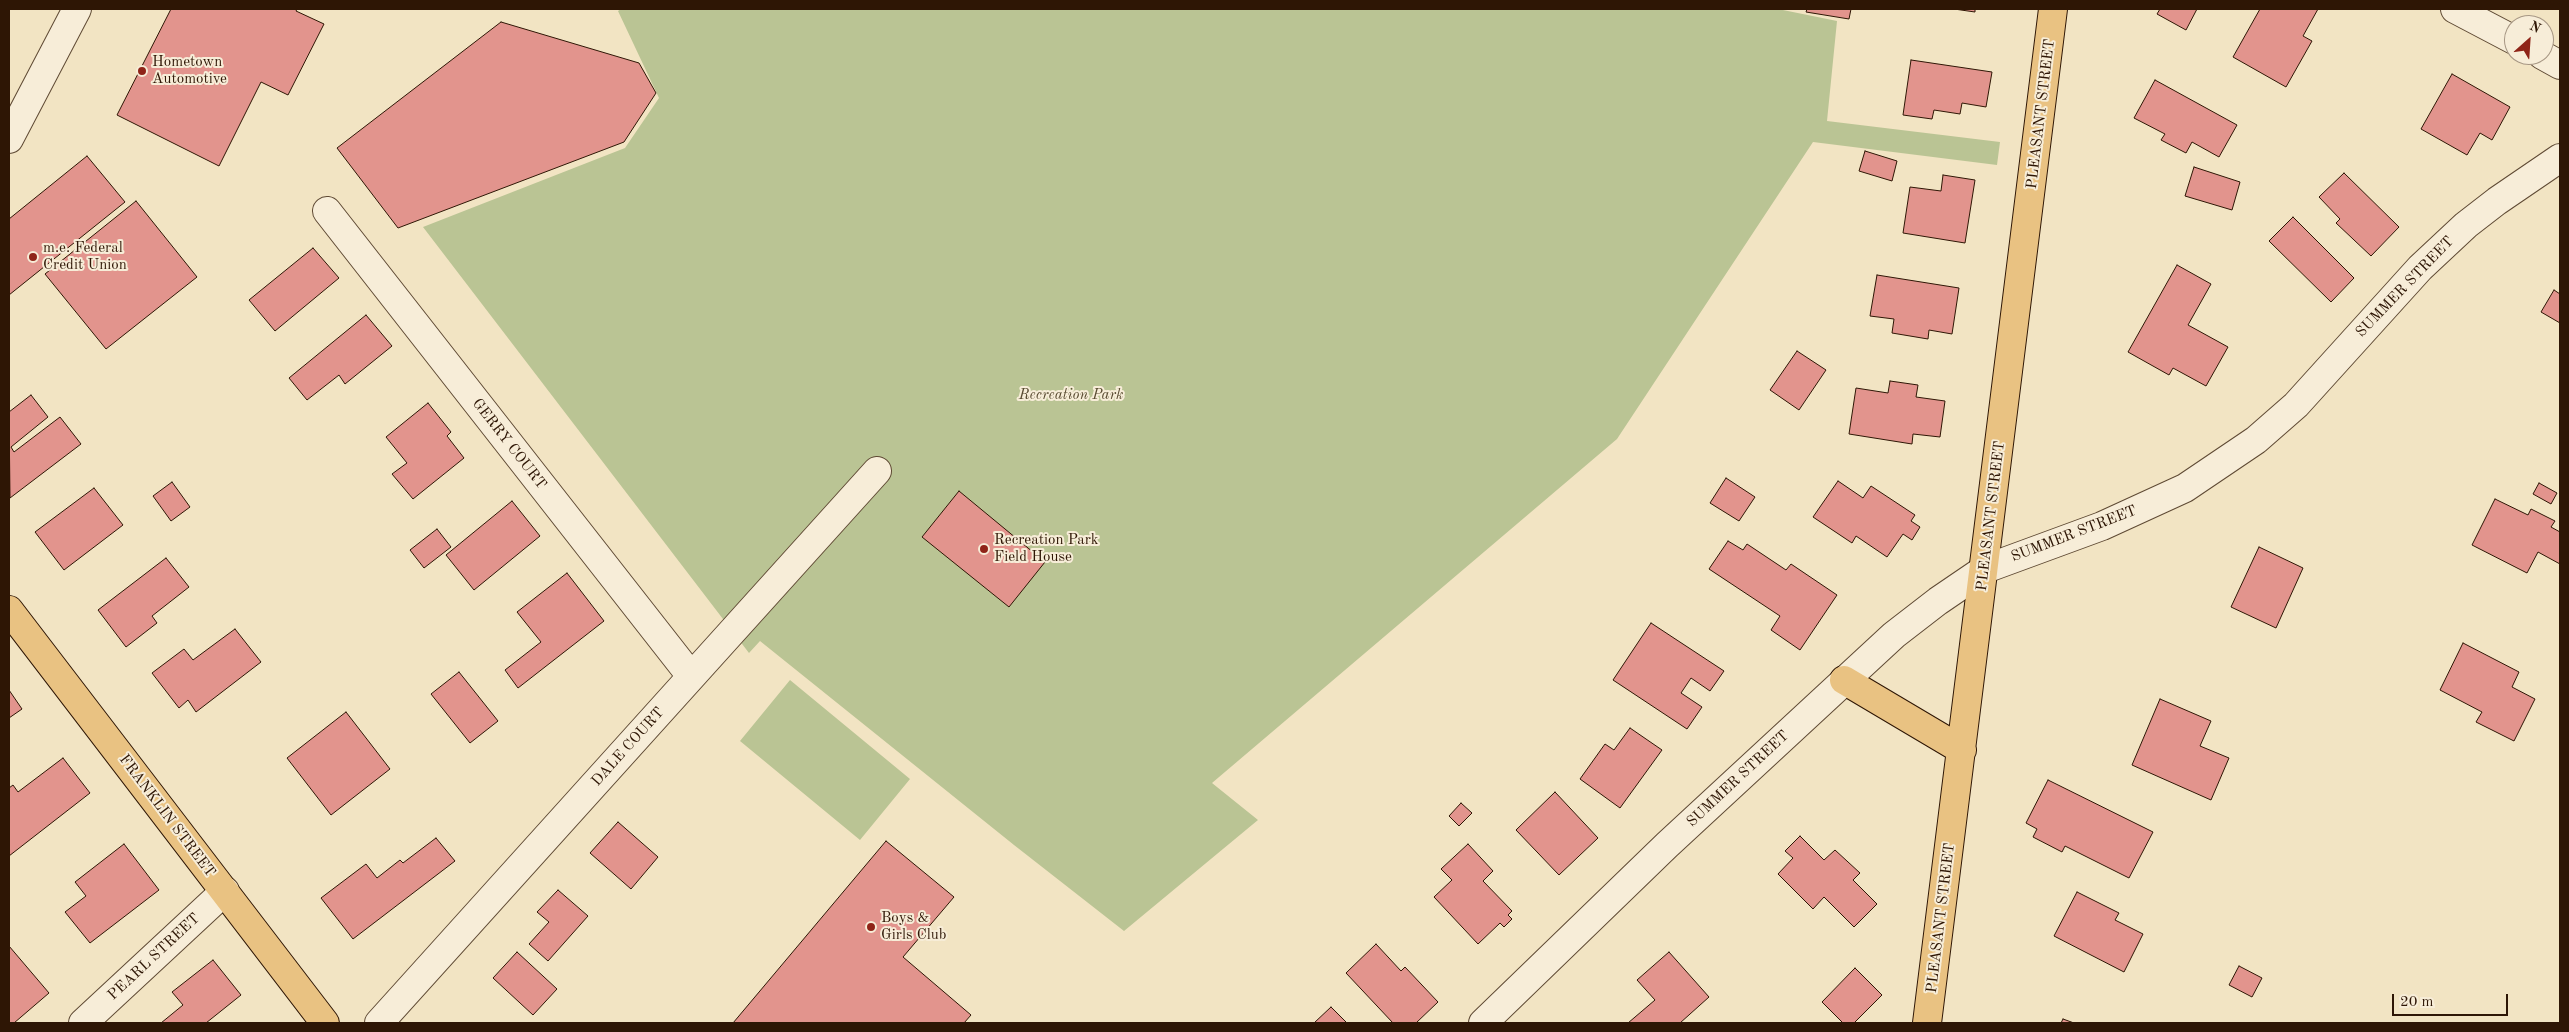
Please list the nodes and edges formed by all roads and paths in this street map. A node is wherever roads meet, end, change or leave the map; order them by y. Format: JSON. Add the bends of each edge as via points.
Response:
{"nodes":[{"id":1,"x":77,"y":9,"type":"edge"},
{"id":2,"x":2053,"y":9,"type":"edge"},
{"id":3,"x":2455,"y":9,"type":"edge"},
{"id":4,"x":2504,"y":35,"type":"edge"},
{"id":5,"x":9,"y":139,"type":"edge"},
{"id":6,"x":2560,"y":158,"type":"edge"},
{"id":7,"x":327,"y":211,"type":"dead end"},
{"id":8,"x":877,"y":471,"type":"dead end"},
{"id":9,"x":1985,"y":569,"type":"junction"},
{"id":10,"x":9,"y":610,"type":"edge"},
{"id":11,"x":692,"y":676,"type":"junction"},
{"id":12,"x":1844,"y":680,"type":"junction"},
{"id":13,"x":1962,"y":750,"type":"junction"},
{"id":14,"x":224,"y":892,"type":"junction"},
{"id":15,"x":82,"y":1023,"type":"edge"},
{"id":16,"x":325,"y":1023,"type":"edge"},
{"id":17,"x":379,"y":1023,"type":"edge"},
{"id":18,"x":1483,"y":1023,"type":"edge"},
{"id":19,"x":1927,"y":1023,"type":"edge"}],
"edges":[{"from":1,"to":5,"type":"street"},
{"from":2,"to":9,"type":"main road","name":"PLEASANT STREET"},
{"from":3,"to":4,"type":"street"},
{"from":6,"to":9,"type":"street","name":"SUMMER STREET","via":[[2466,225],[2420,268],[2296,405],[2256,440],[2185,488],[2102,526]]},
{"from":7,"to":11,"type":"street","name":"GERRY COURT"},
{"from":8,"to":11,"type":"street","name":"DALE COURT"},
{"from":9,"to":12,"type":"street","name":"SUMMER STREET","via":[[1894,635]]},
{"from":9,"to":13,"type":"main road","name":"PLEASANT STREET"},
{"from":10,"to":14,"type":"main road","name":"FRANKLIN STREET"},
{"from":11,"to":17,"type":"street","name":"DALE COURT"},
{"from":12,"to":13,"type":"main road"},
{"from":12,"to":18,"type":"street","name":"SUMMER STREET"},
{"from":13,"to":19,"type":"main road","name":"PLEASANT STREET"},
{"from":14,"to":15,"type":"street","name":"PEARL STREET"},
{"from":14,"to":16,"type":"main road","name":"FRANKLIN STREET"}]}
